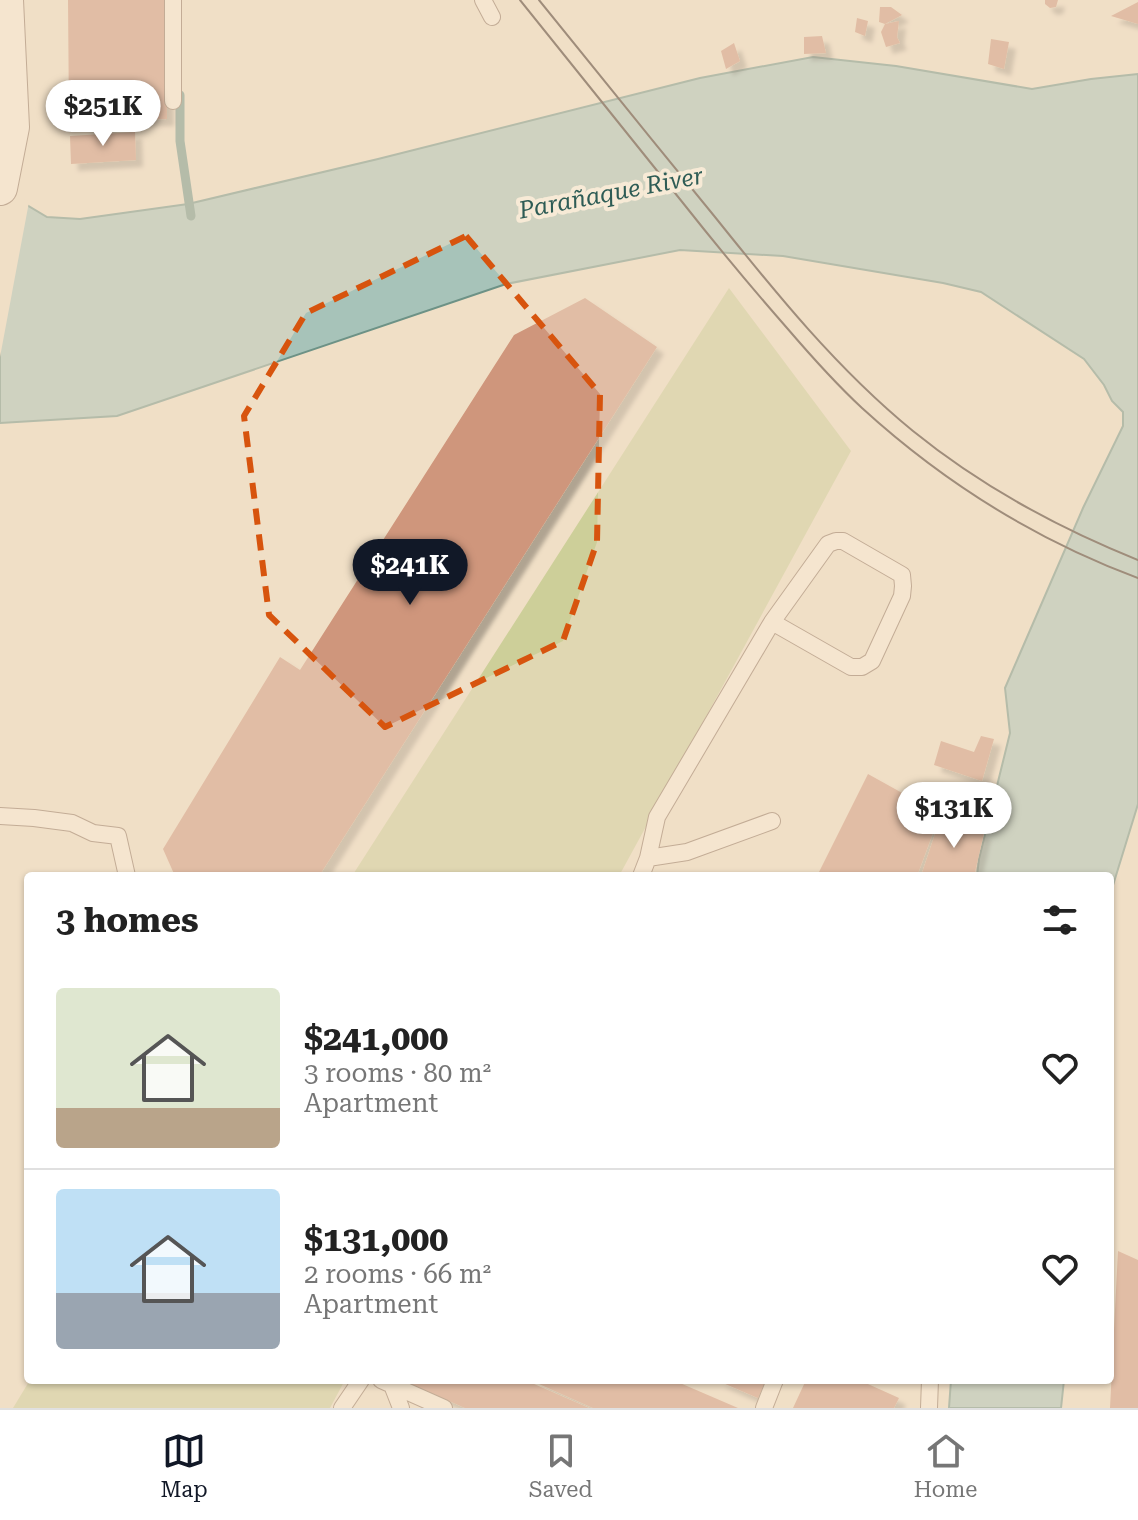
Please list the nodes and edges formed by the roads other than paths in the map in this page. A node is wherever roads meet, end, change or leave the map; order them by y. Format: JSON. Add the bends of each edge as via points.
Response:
{"nodes":[{"id":1,"x":6,"y":0,"type":"edge"},
{"id":2,"x":173,"y":0,"type":"edge"},
{"id":3,"x":483,"y":0,"type":"edge"},
{"id":4,"x":492,"y":17,"type":"dead end"},
{"id":5,"x":173,"y":101,"type":"dead end"},
{"id":6,"x":0,"y":188,"type":"edge"},
{"id":7,"x":772,"y":622,"type":"junction"},
{"id":8,"x":0,"y":816,"type":"edge"},
{"id":9,"x":772,"y":821,"type":"dead end"},
{"id":10,"x":648,"y":858,"type":"junction"},
{"id":11,"x":126,"y":872,"type":"edge"},
{"id":12,"x":643,"y":872,"type":"edge"},
{"id":13,"x":358,"y":1384,"type":"edge"},
{"id":14,"x":387,"y":1384,"type":"edge"},
{"id":15,"x":388,"y":1384,"type":"edge"},
{"id":16,"x":773,"y":1384,"type":"edge"},
{"id":17,"x":930,"y":1384,"type":"edge"},
{"id":18,"x":342,"y":1408,"type":"edge"},
{"id":19,"x":401,"y":1408,"type":"edge"},
{"id":20,"x":444,"y":1408,"type":"edge"},
{"id":21,"x":764,"y":1408,"type":"edge"},
{"id":22,"x":929,"y":1408,"type":"edge"}],
"edges":[{"from":1,"to":6,"type":"street","via":[[12,127]]},
{"from":2,"to":5,"type":"lane"},
{"from":3,"to":4,"type":"lane"},
{"from":7,"to":7,"type":"lane","via":[[851,667],[862,667],[872,661],[902,596],[902,575],[836,541],[828,544]]},
{"from":7,"to":10,"type":"lane","via":[[657,817]]},
{"from":8,"to":11,"type":"lane","via":[[72,823],[118,836]]},
{"from":9,"to":10,"type":"lane","via":[[687,852]]},
{"from":10,"to":12,"type":"lane"},
{"from":13,"to":18,"type":"lane"},
{"from":14,"to":19,"type":"lane"},
{"from":15,"to":20,"type":"lane"},
{"from":16,"to":21,"type":"lane"},
{"from":17,"to":22,"type":"lane"}]}
